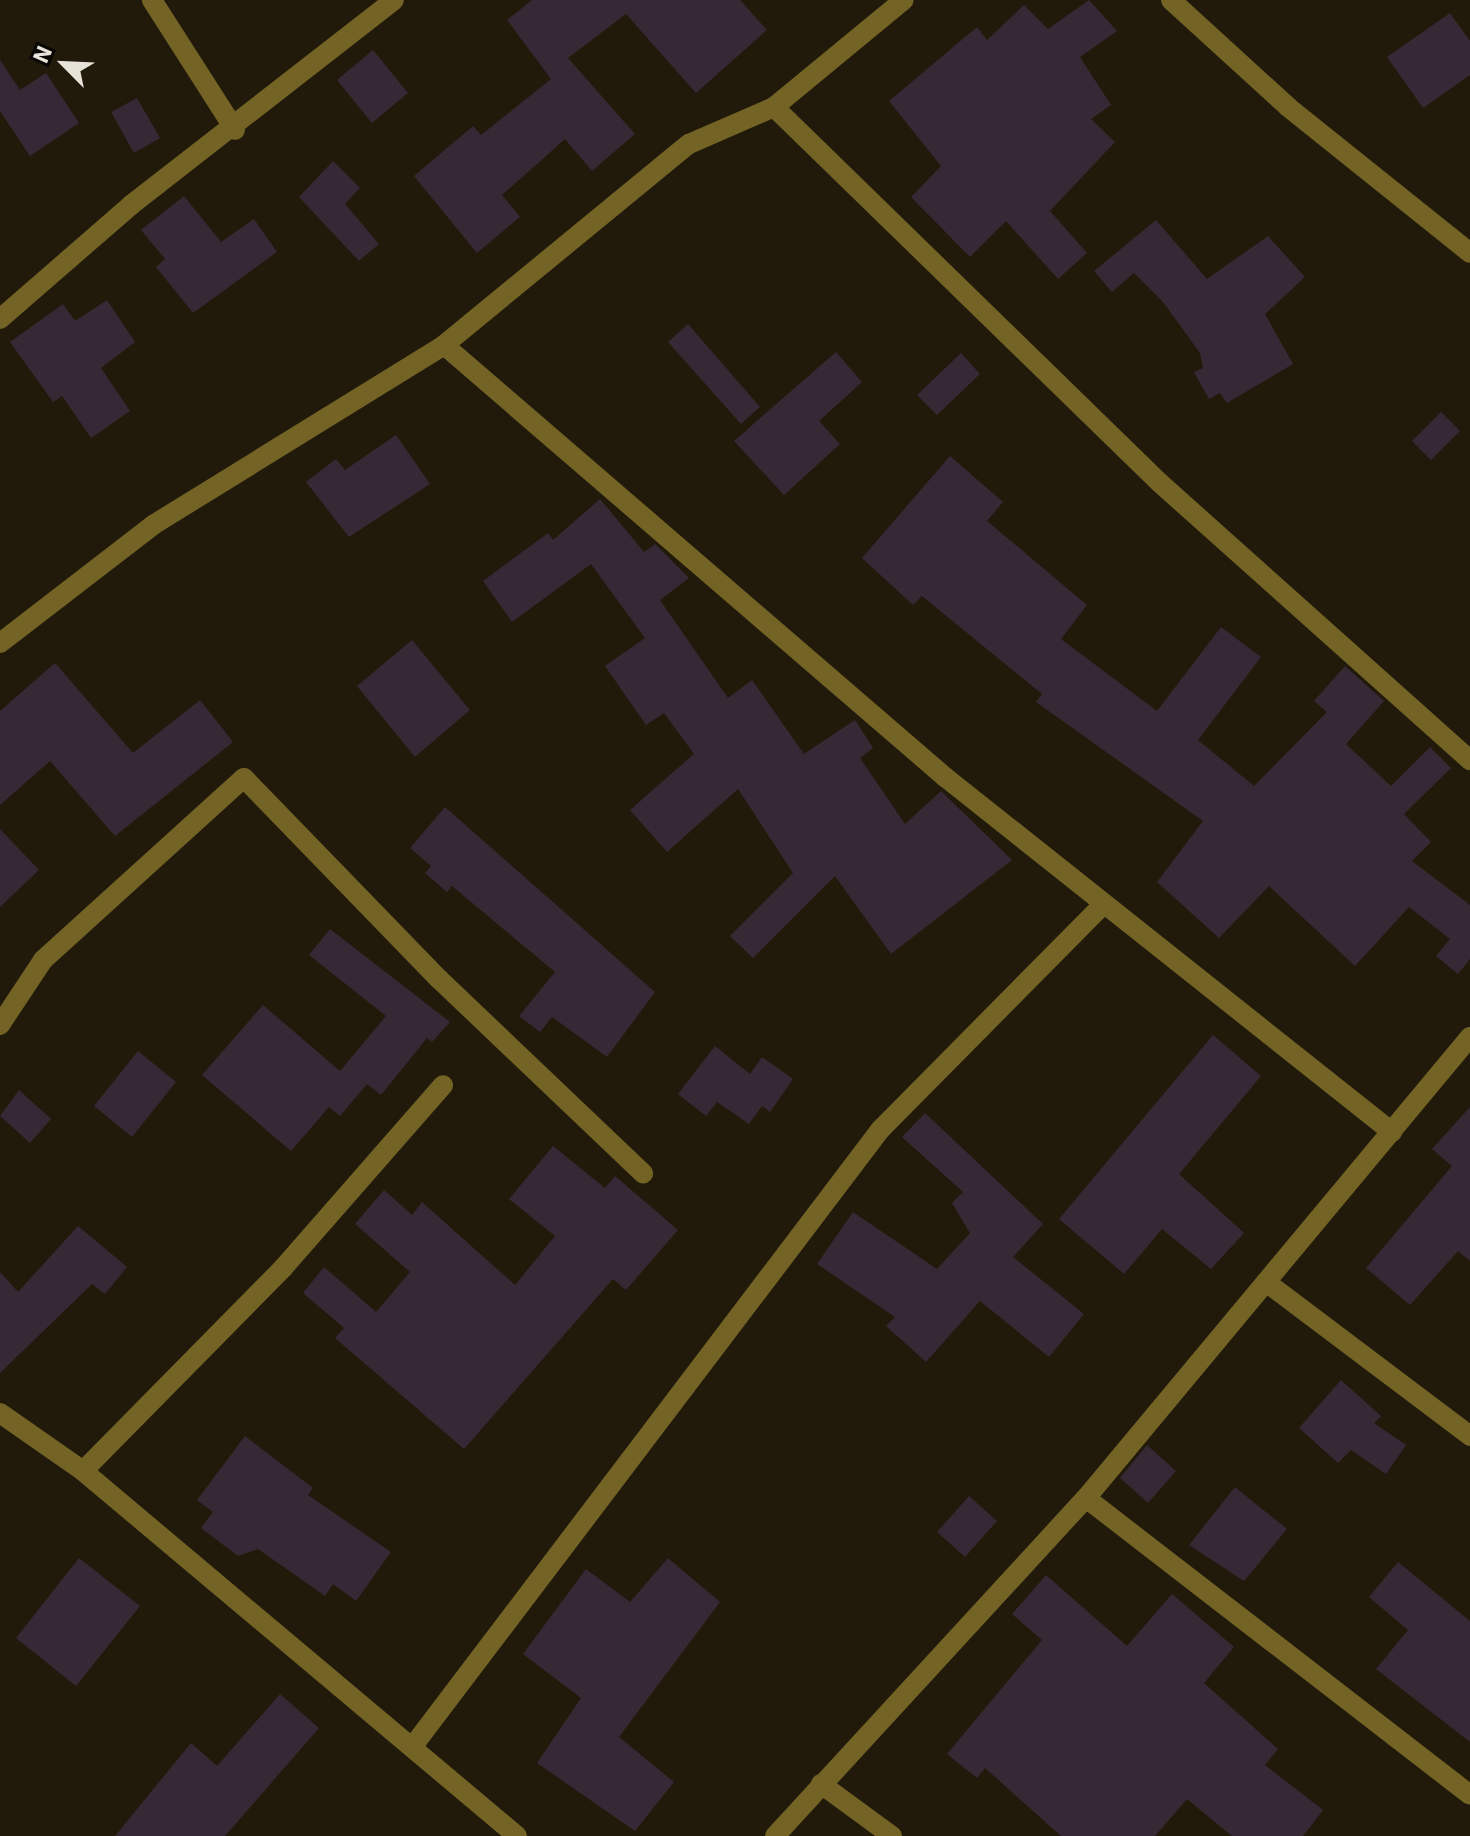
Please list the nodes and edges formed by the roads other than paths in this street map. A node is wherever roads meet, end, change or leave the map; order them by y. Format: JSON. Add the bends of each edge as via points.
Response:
{"nodes":[{"id":1,"x":152,"y":0,"type":"edge"},
{"id":2,"x":394,"y":0,"type":"edge"},
{"id":3,"x":904,"y":0,"type":"edge"},
{"id":4,"x":1171,"y":0,"type":"edge"},
{"id":5,"x":774,"y":107,"type":"junction"},
{"id":6,"x":235,"y":130,"type":"junction"},
{"id":7,"x":1470,"y":253,"type":"edge"},
{"id":8,"x":0,"y":319,"type":"edge"},
{"id":9,"x":444,"y":345,"type":"junction"},
{"id":10,"x":0,"y":643,"type":"edge"},
{"id":11,"x":1470,"y":760,"type":"edge"},
{"id":12,"x":1104,"y":904,"type":"junction"},
{"id":13,"x":0,"y":1025,"type":"edge"},
{"id":14,"x":1470,"y":1037,"type":"edge"},
{"id":15,"x":443,"y":1085,"type":"dead end"},
{"id":16,"x":1392,"y":1132,"type":"junction"},
{"id":17,"x":643,"y":1173,"type":"dead end"},
{"id":18,"x":1266,"y":1282,"type":"junction"},
{"id":19,"x":0,"y":1413,"type":"edge"},
{"id":20,"x":1470,"y":1436,"type":"edge"},
{"id":21,"x":83,"y":1471,"type":"junction"},
{"id":22,"x":1086,"y":1498,"type":"junction"},
{"id":23,"x":413,"y":1746,"type":"junction"},
{"id":24,"x":821,"y":1784,"type":"junction"},
{"id":25,"x":1470,"y":1795,"type":"edge"},
{"id":26,"x":517,"y":1836,"type":"edge"},
{"id":27,"x":775,"y":1836,"type":"edge"},
{"id":28,"x":892,"y":1836,"type":"edge"}],
"edges":[{"from":1,"to":6,"type":"street"},
{"from":2,"to":6,"type":"street"},
{"from":3,"to":5,"type":"street"},
{"from":4,"to":7,"type":"street","via":[[1288,107]]},
{"from":5,"to":9,"type":"street","via":[[689,144]]},
{"from":5,"to":11,"type":"street","via":[[1160,483]]},
{"from":6,"to":8,"type":"street","via":[[131,205]]},
{"from":9,"to":10,"type":"street","via":[[153,525]]},
{"from":9,"to":12,"type":"street","via":[[945,777]]},
{"from":12,"to":16,"type":"street"},
{"from":12,"to":23,"type":"street","via":[[880,1130]]},
{"from":13,"to":17,"type":"street","via":[[43,960],[244,778],[439,979]]},
{"from":14,"to":16,"type":"street"},
{"from":15,"to":21,"type":"street","via":[[283,1268]]},
{"from":16,"to":18,"type":"street"},
{"from":18,"to":20,"type":"street"},
{"from":18,"to":22,"type":"street"},
{"from":19,"to":21,"type":"street"},
{"from":21,"to":23,"type":"street"},
{"from":22,"to":24,"type":"street"},
{"from":22,"to":25,"type":"street"},
{"from":23,"to":26,"type":"street"},
{"from":24,"to":27,"type":"street"},
{"from":24,"to":28,"type":"street"}]}
